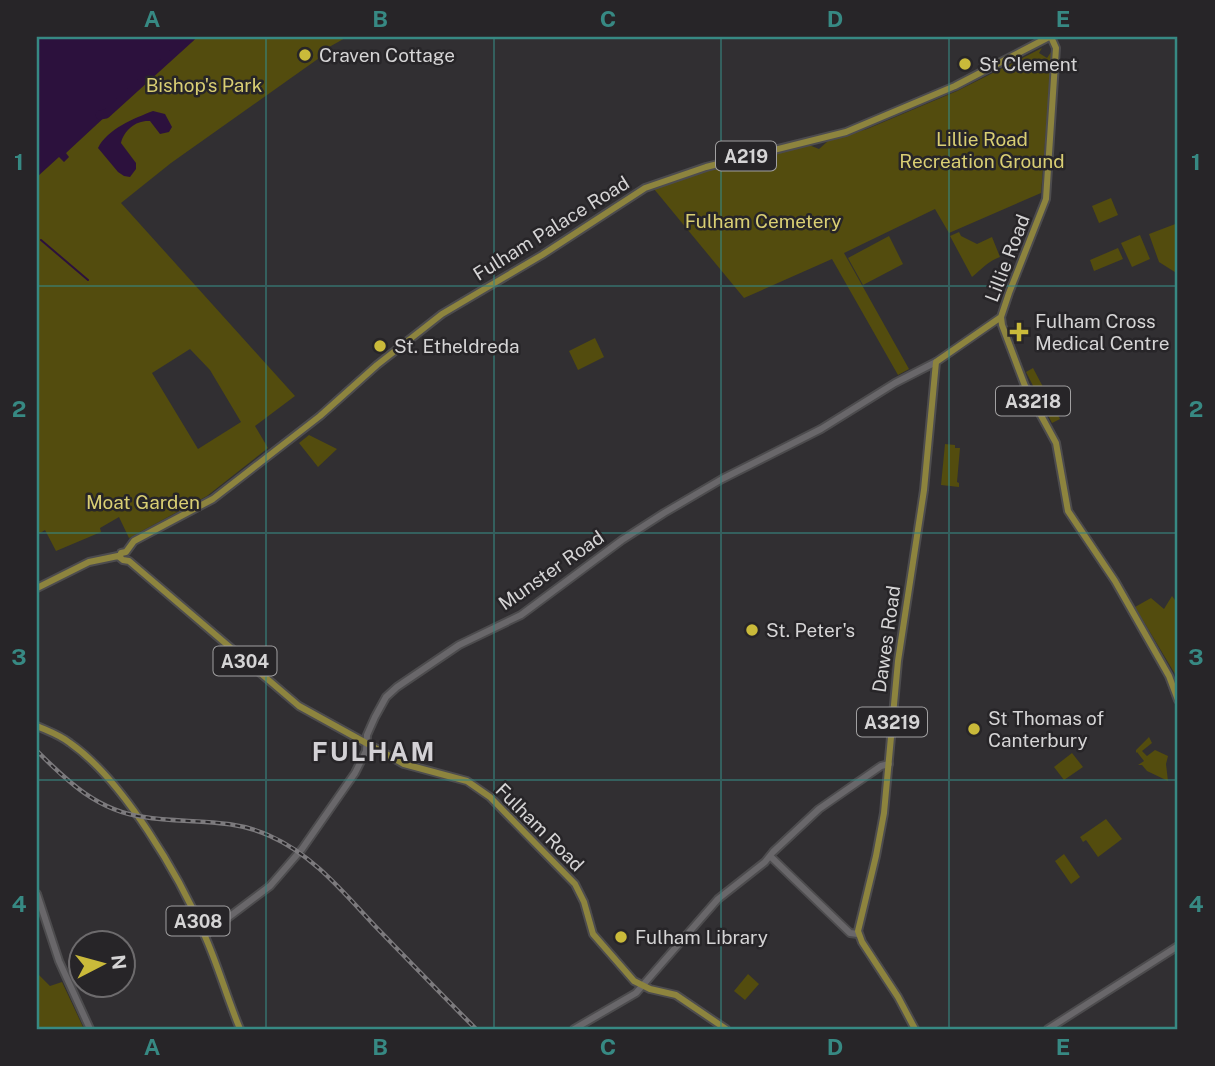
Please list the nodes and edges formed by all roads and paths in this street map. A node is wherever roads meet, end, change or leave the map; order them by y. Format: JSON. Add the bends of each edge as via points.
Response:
{"nodes":[{"id":1,"x":1050,"y":37,"type":"edge"},
{"id":2,"x":1002,"y":317,"type":"junction"},
{"id":3,"x":936,"y":362,"type":"junction"},
{"id":4,"x":125,"y":556,"type":"junction"},
{"id":5,"x":37,"y":588,"type":"edge"},
{"id":6,"x":1178,"y":700,"type":"edge"},
{"id":7,"x":37,"y":726,"type":"edge"},
{"id":8,"x":367,"y":744,"type":"junction"},
{"id":9,"x":889,"y":764,"type":"junction"},
{"id":10,"x":770,"y":856,"type":"junction"},
{"id":11,"x":37,"y":894,"type":"edge"},
{"id":12,"x":858,"y":934,"type":"junction"},
{"id":13,"x":205,"y":935,"type":"junction"},
{"id":14,"x":1178,"y":946,"type":"edge"},
{"id":15,"x":642,"y":987,"type":"junction"},
{"id":16,"x":90,"y":1029,"type":"edge"},
{"id":17,"x":240,"y":1029,"type":"edge"},
{"id":18,"x":574,"y":1029,"type":"edge"},
{"id":19,"x":726,"y":1029,"type":"edge"},
{"id":20,"x":915,"y":1029,"type":"edge"},
{"id":21,"x":1048,"y":1029,"type":"edge"}],
"edges":[{"from":1,"to":2,"type":"main road","name":"Lillie Road","via":[[1056,50],[1046,199]]},
{"from":1,"to":4,"type":"main road","name":"Fulham Palace Road","number":"A219","via":[[955,86],[846,132],[717,164],[645,188],[442,314],[214,499],[135,541]]},
{"from":2,"to":3,"type":"main road","name":"Munster Road"},
{"from":2,"to":6,"type":"main road","name":"Lillie Road","number":"A3218","via":[[1025,386],[1056,443],[1068,511],[1115,581]]},
{"from":3,"to":8,"type":"street","name":"Munster Road","via":[[664,513],[520,615],[422,668],[384,700],[368,730]]},
{"from":3,"to":9,"type":"main road","name":"Dawes Road","number":"A3219"},
{"from":4,"to":5,"type":"main road","number":"A219","via":[[89,562]]},
{"from":4,"to":8,"type":"main road","name":"Fulham Road","number":"A304","via":[[290,700]]},
{"from":7,"to":13,"type":"main road","number":"A308","via":[[76,747],[126,800],[171,869]]},
{"from":8,"to":13,"type":"street","name":"Munster Road","via":[[355,773],[284,871]]},
{"from":8,"to":15,"type":"main road","name":"Fulham Road","number":"A304","via":[[410,766],[467,781],[490,797],[575,884],[593,934]]},
{"from":9,"to":10,"type":"street","via":[[819,809]]},
{"from":9,"to":12,"type":"main road","name":"Dawes Road","number":"A3219","via":[[877,856]]},
{"from":10,"to":12,"type":"street","via":[[850,933]]},
{"from":10,"to":15,"type":"street","via":[[718,899]]},
{"from":11,"to":16,"type":"street","via":[[59,961]]},
{"from":12,"to":20,"type":"main road"},
{"from":13,"to":17,"type":"main road","number":"A308"},
{"from":14,"to":21,"type":"street"},
{"from":15,"to":18,"type":"street"},
{"from":15,"to":19,"type":"main road","via":[[676,995]]}]}
